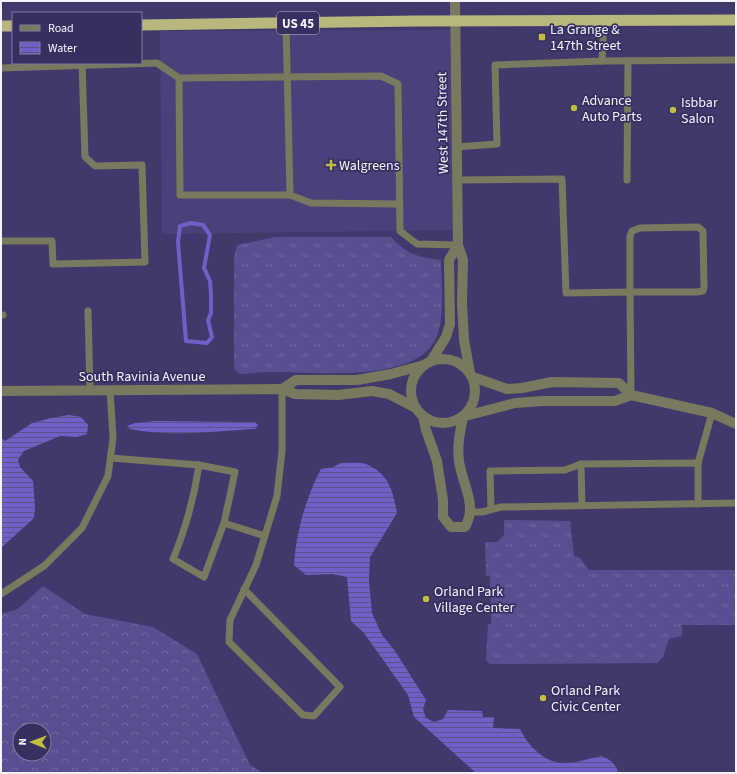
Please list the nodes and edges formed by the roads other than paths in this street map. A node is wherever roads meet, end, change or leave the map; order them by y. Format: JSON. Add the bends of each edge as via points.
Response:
{"nodes":[{"id":1,"x":456,"y":1,"type":"edge"},
{"id":2,"x":604,"y":20,"type":"junction"},
{"id":3,"x":736,"y":20,"type":"edge"},
{"id":4,"x":455,"y":21,"type":"junction"},
{"id":5,"x":286,"y":24,"type":"junction"},
{"id":6,"x":142,"y":25,"type":"edge"},
{"id":7,"x":1,"y":26,"type":"edge"},
{"id":8,"x":12,"y":26,"type":"edge"},
{"id":9,"x":736,"y":60,"type":"edge"},
{"id":10,"x":602,"y":61,"type":"junction"},
{"id":11,"x":628,"y":61,"type":"junction"},
{"id":12,"x":142,"y":63,"type":"edge"},
{"id":13,"x":82,"y":64,"type":"edge"},
{"id":14,"x":1,"y":68,"type":"edge"},
{"id":15,"x":287,"y":77,"type":"junction"},
{"id":16,"x":179,"y":78,"type":"junction"},
{"id":17,"x":456,"y":147,"type":"junction"},
{"id":18,"x":457,"y":180,"type":"junction"},
{"id":19,"x":627,"y":180,"type":"dead end"},
{"id":20,"x":290,"y":195,"type":"junction"},
{"id":21,"x":399,"y":204,"type":"junction"},
{"id":22,"x":1,"y":241,"type":"edge"},
{"id":23,"x":458,"y":245,"type":"junction"},
{"id":24,"x":630,"y":292,"type":"junction"},
{"id":25,"x":88,"y":311,"type":"dead end"},
{"id":26,"x":428,"y":363,"type":"junction"},
{"id":27,"x":472,"y":375,"type":"junction"},
{"id":28,"x":282,"y":389,"type":"junction"},
{"id":29,"x":90,"y":390,"type":"junction"},
{"id":30,"x":110,"y":390,"type":"junction"},
{"id":31,"x":1,"y":391,"type":"edge"},
{"id":32,"x":631,"y":395,"type":"junction"},
{"id":33,"x":416,"y":408,"type":"junction"},
{"id":34,"x":712,"y":413,"type":"junction"},
{"id":35,"x":464,"y":416,"type":"junction"},
{"id":36,"x":423,"y":417,"type":"junction"},
{"id":37,"x":736,"y":424,"type":"edge"},
{"id":38,"x":110,"y":458,"type":"junction"},
{"id":39,"x":698,"y":463,"type":"junction"},
{"id":40,"x":581,"y":464,"type":"junction"},
{"id":41,"x":199,"y":465,"type":"junction"},
{"id":42,"x":698,"y":504,"type":"junction"},
{"id":43,"x":736,"y":504,"type":"edge"},
{"id":44,"x":582,"y":505,"type":"junction"},
{"id":45,"x":491,"y":509,"type":"junction"},
{"id":46,"x":470,"y":512,"type":"junction"},
{"id":47,"x":224,"y":523,"type":"junction"},
{"id":48,"x":265,"y":536,"type":"junction"},
{"id":49,"x":244,"y":590,"type":"junction"},
{"id":50,"x":1,"y":594,"type":"edge"}],
"edges":[{"from":1,"to":4,"type":"street","name":"West 147th Street"},
{"from":2,"to":3,"type":"highway","number":"US 45"},
{"from":2,"to":4,"type":"highway","number":"US 45"},
{"from":2,"to":10,"type":"lane"},
{"from":4,"to":5,"type":"highway","number":"US 45"},
{"from":4,"to":17,"type":"street","name":"West 147th Street"},
{"from":5,"to":6,"type":"highway","number":"US 45"},
{"from":5,"to":15,"type":"lane"},
{"from":7,"to":8,"type":"highway"},
{"from":9,"to":11,"type":"lane"},
{"from":10,"to":11,"type":"lane"},
{"from":10,"to":17,"type":"lane","via":[[495,65],[497,144]]},
{"from":11,"to":19,"type":"lane"},
{"from":12,"to":16,"type":"lane","via":[[157,63]]},
{"from":13,"to":14,"type":"lane"},
{"from":13,"to":22,"type":"lane","via":[[85,157],[95,166],[142,165],[145,262],[53,264],[52,242]]},
{"from":15,"to":16,"type":"lane"},
{"from":15,"to":20,"type":"lane"},
{"from":15,"to":21,"type":"lane","via":[[381,76],[398,84]]},
{"from":16,"to":20,"type":"lane","via":[[180,195]]},
{"from":17,"to":18,"type":"street","name":"West 147th Street"},
{"from":18,"to":23,"type":"street","name":"West 147th Street"},
{"from":18,"to":24,"type":"lane","via":[[562,179],[566,293]]},
{"from":20,"to":21,"type":"lane","via":[[311,203]]},
{"from":21,"to":23,"type":"lane","via":[[400,231],[409,239],[418,244]]},
{"from":23,"to":26,"type":"street","name":"West 147th Street","via":[[449,260],[450,324],[446,337]]},
{"from":23,"to":27,"type":"street","name":"West 147th Street","via":[[463,260],[464,340]]},
{"from":24,"to":24,"type":"lane","via":[[632,230],[698,227],[704,231],[703,291]]},
{"from":24,"to":32,"type":"lane"},
{"from":25,"to":29,"type":"lane"},
{"from":26,"to":27,"type":"street","via":[[449,359],[461,364]]},
{"from":26,"to":28,"type":"street","name":"South Ravinia Avenue","via":[[391,374],[357,380],[296,380]]},
{"from":26,"to":33,"type":"street","via":[[417,372],[411,388]]},
{"from":27,"to":32,"type":"street","via":[[507,389],[552,382],[619,383]]},
{"from":27,"to":35,"type":"street","via":[[476,389],[475,399]]},
{"from":28,"to":30,"type":"street","name":"South Ravinia Avenue"},
{"from":28,"to":33,"type":"street","name":"South Ravinia Avenue","via":[[302,395],[338,395],[372,391],[389,394]]},
{"from":28,"to":48,"type":"lane","via":[[282,451],[277,496]]},
{"from":29,"to":30,"type":"street","name":"South Ravinia Avenue"},
{"from":29,"to":31,"type":"street","name":"South Ravinia Avenue"},
{"from":30,"to":38,"type":"lane","via":[[113,438]]},
{"from":32,"to":34,"type":"street"},
{"from":32,"to":35,"type":"street","via":[[615,401],[542,401],[515,404]]},
{"from":33,"to":36,"type":"street"},
{"from":34,"to":37,"type":"street"},
{"from":34,"to":39,"type":"lane"},
{"from":35,"to":36,"type":"street","via":[[455,422],[444,424]]},
{"from":35,"to":46,"type":"street","via":[[458,444]]},
{"from":36,"to":46,"type":"street","via":[[438,461],[443,517],[451,527],[465,527],[471,517]]},
{"from":38,"to":41,"type":"lane"},
{"from":38,"to":50,"type":"lane","via":[[108,476],[82,528],[44,566]]},
{"from":39,"to":40,"type":"lane"},
{"from":39,"to":42,"type":"lane"},
{"from":40,"to":44,"type":"lane"},
{"from":40,"to":45,"type":"lane","via":[[565,470],[490,470]]},
{"from":41,"to":47,"type":"lane","via":[[235,472]]},
{"from":41,"to":47,"type":"lane","via":[[186,528],[173,559],[204,577]]},
{"from":42,"to":43,"type":"lane"},
{"from":42,"to":44,"type":"lane"},
{"from":44,"to":45,"type":"lane"},
{"from":45,"to":46,"type":"lane"},
{"from":47,"to":48,"type":"lane"},
{"from":48,"to":49,"type":"lane","via":[[256,566]]},
{"from":49,"to":49,"type":"lane","via":[[230,620],[229,642],[303,714],[314,716],[340,687]]}]}
